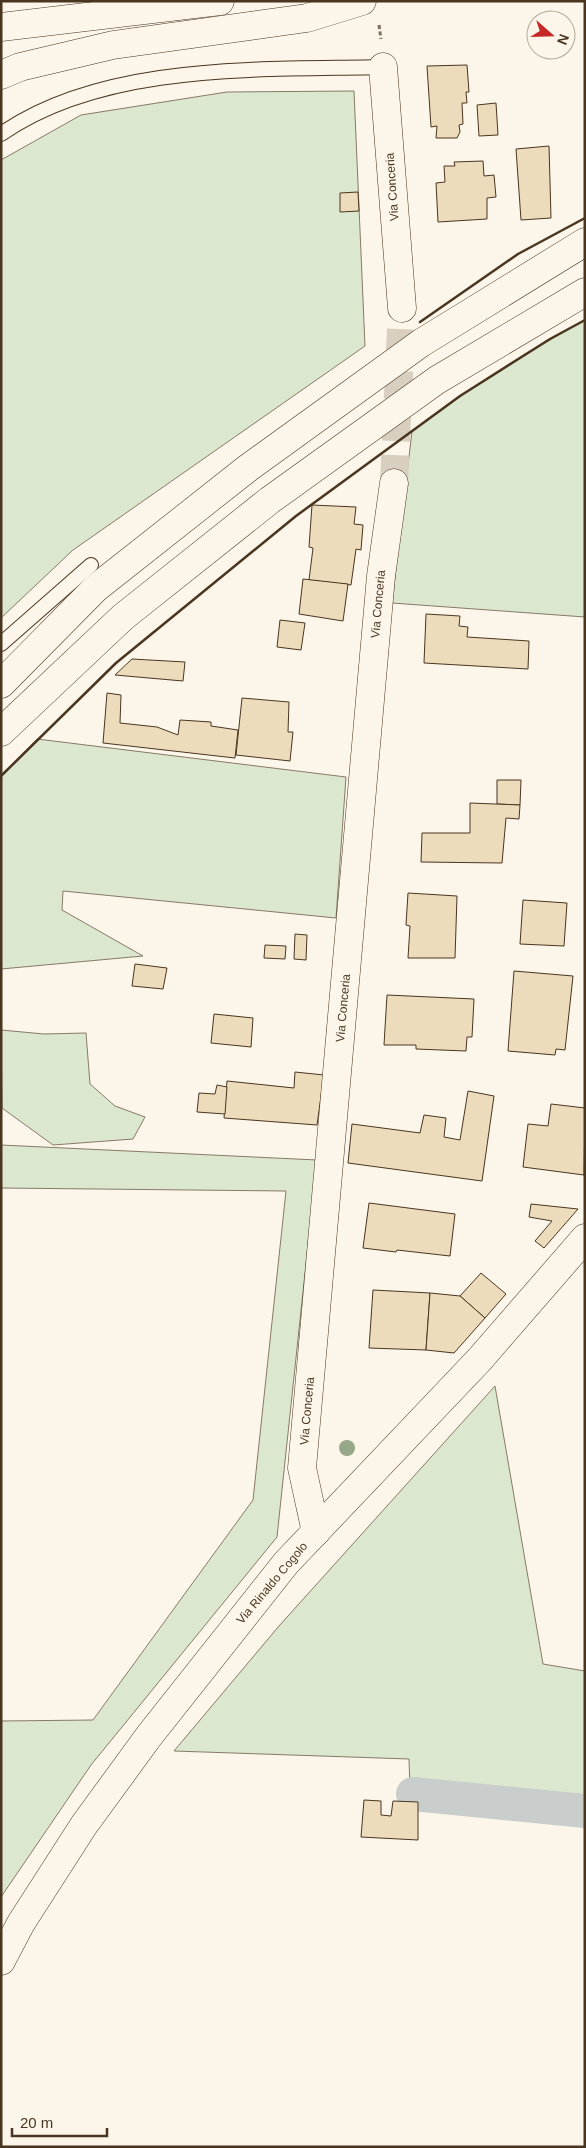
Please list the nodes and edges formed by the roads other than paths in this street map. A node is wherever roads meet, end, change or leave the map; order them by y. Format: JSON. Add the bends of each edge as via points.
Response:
{"nodes":[{"id":1,"x":220,"y":1,"type":"edge"},
{"id":2,"x":362,"y":1,"type":"edge"},
{"id":3,"x":1,"y":27,"type":"edge"},
{"id":4,"x":383,"y":67,"type":"joint"},
{"id":5,"x":1,"y":75,"type":"edge"},
{"id":6,"x":1,"y":134,"type":"edge"},
{"id":7,"x":585,"y":242,"type":"edge"},
{"id":8,"x":585,"y":292,"type":"edge"},
{"id":9,"x":402,"y":308,"type":"tunnel mouth"},
{"id":10,"x":394,"y":483,"type":"tunnel mouth"},
{"id":11,"x":92,"y":566,"type":"dead end"},
{"id":12,"x":1,"y":644,"type":"edge"},
{"id":13,"x":1,"y":684,"type":"edge"},
{"id":14,"x":1,"y":732,"type":"edge"},
{"id":15,"x":585,"y":1238,"type":"edge"},
{"id":16,"x":316,"y":1532,"type":"junction"},
{"id":17,"x":1,"y":1961,"type":"edge"}],
"edges":[{"from":1,"to":3,"type":"main road"},
{"from":2,"to":5,"type":"main road","via":[[307,18],[113,45],[20,67]]},
{"from":4,"to":6,"type":"lane","via":[[212,72],[143,82],[92,91],[44,108]]},
{"from":4,"to":9,"type":"main road","name":"Via Conceria"},
{"from":7,"to":13,"type":"main road","via":[[422,343],[248,468],[96,588]]},
{"from":8,"to":14,"type":"main road","via":[[437,380],[270,500],[123,617]]},
{"from":10,"to":16,"type":"main road","name":"Via Conceria","via":[[380,576],[302,1468]]},
{"from":11,"to":12,"type":"lane"},
{"from":15,"to":16,"type":"main road","name":"Via Rinaldo Cogolo","via":[[480,1359]]},
{"from":16,"to":17,"type":"main road","name":"Via Rinaldo Cogolo","via":[[286,1563],[149,1736],[84,1825]]}]}
